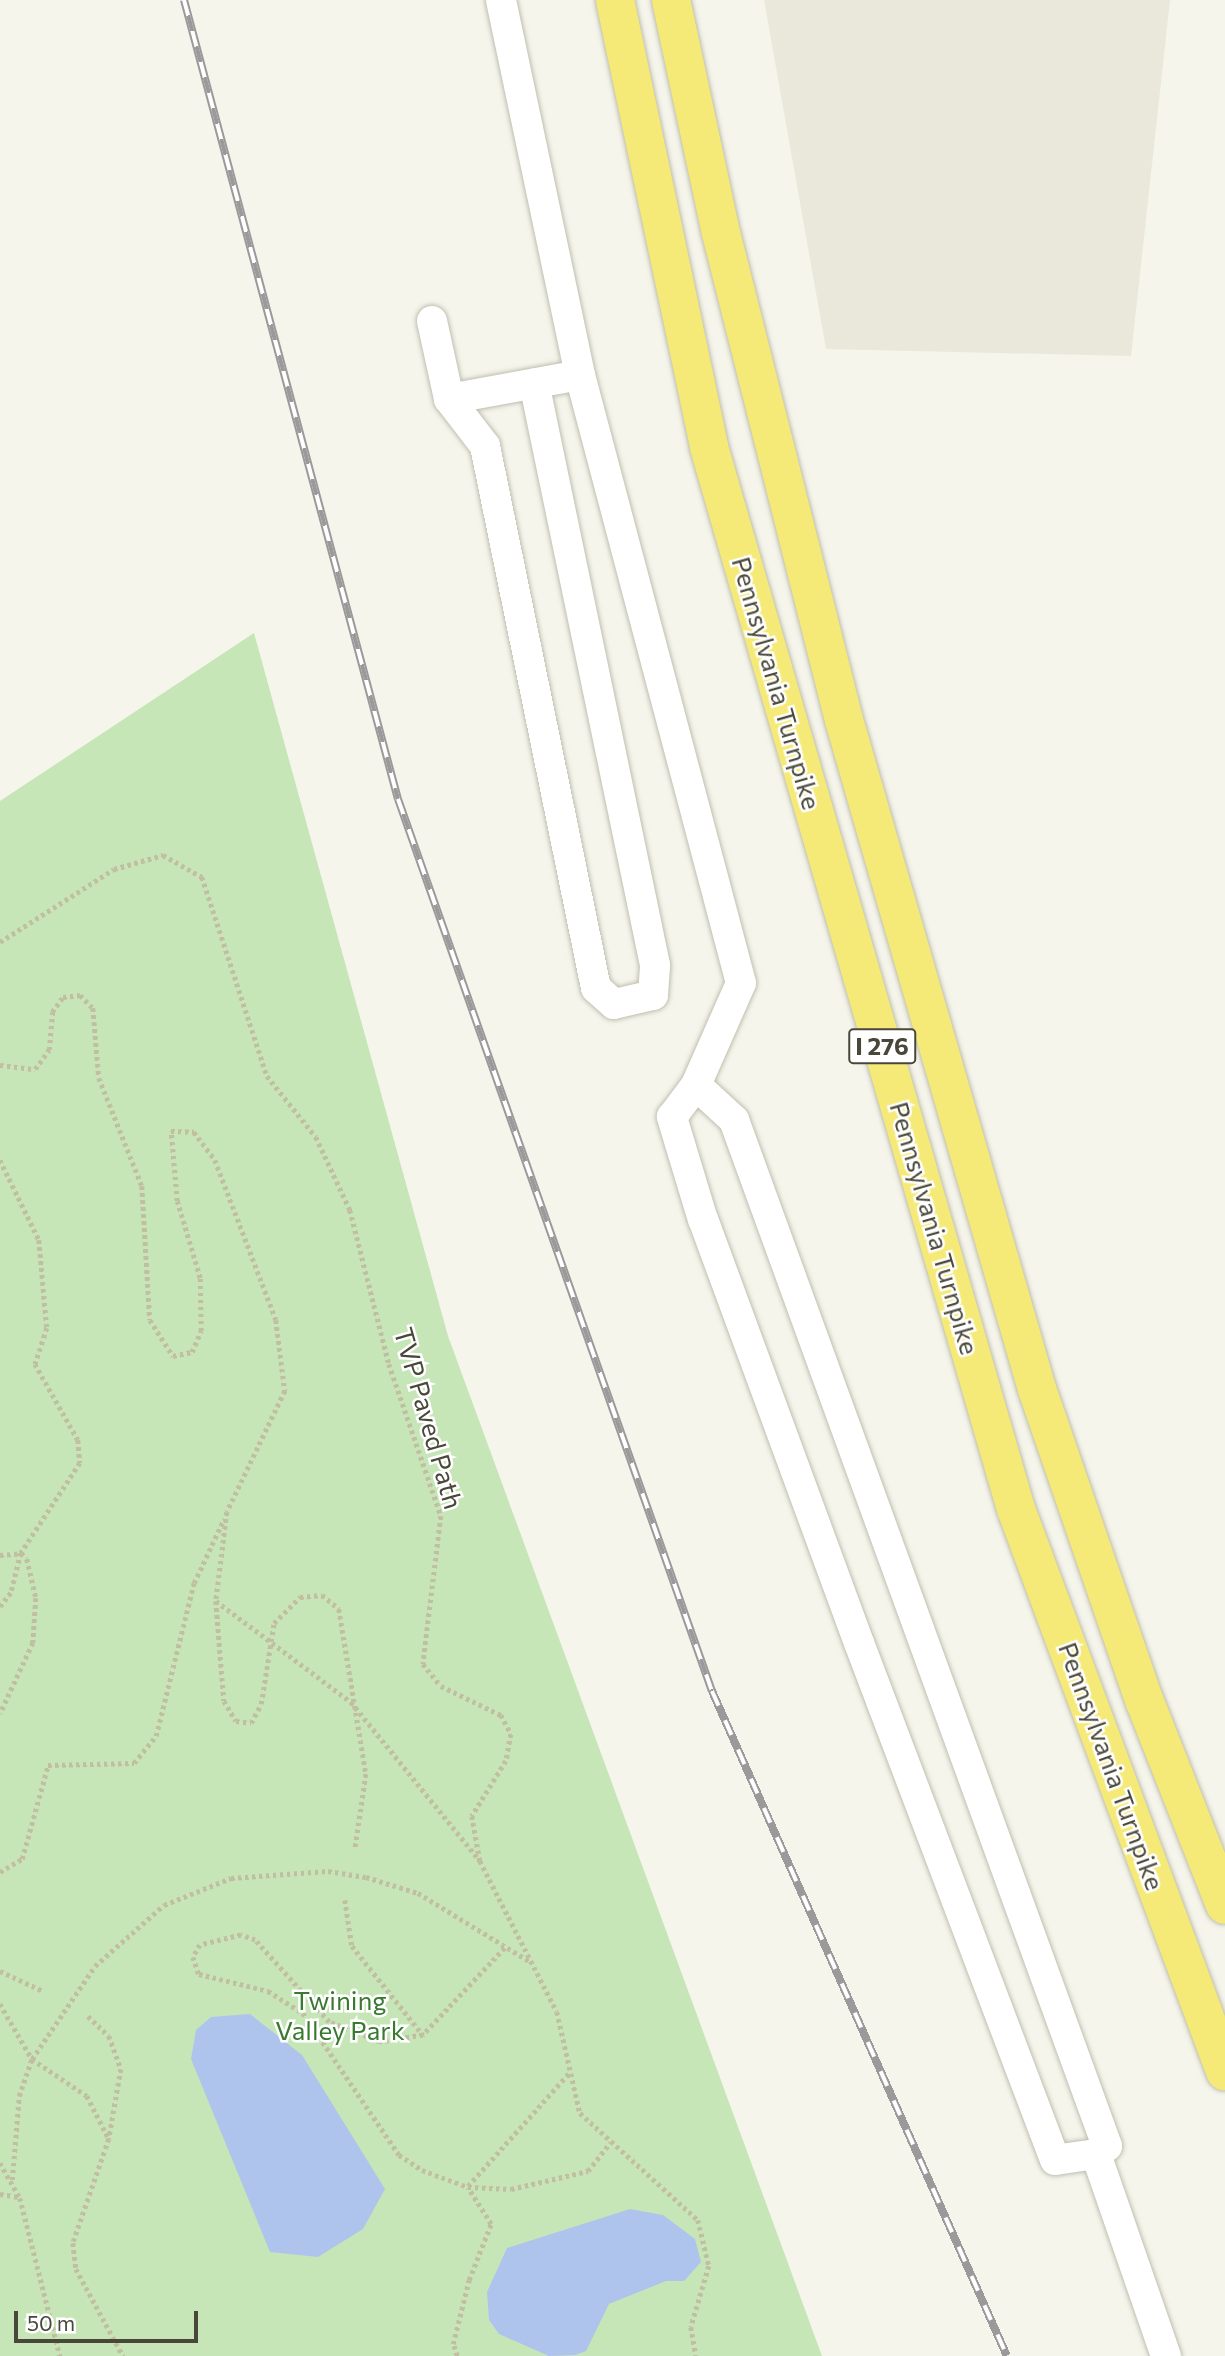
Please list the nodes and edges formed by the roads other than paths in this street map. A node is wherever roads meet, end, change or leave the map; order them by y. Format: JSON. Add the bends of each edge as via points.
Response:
{"nodes":[{"id":1,"x":501,"y":0,"type":"edge"},
{"id":2,"x":615,"y":0,"type":"edge"},
{"id":3,"x":671,"y":0,"type":"edge"},
{"id":4,"x":432,"y":321,"type":"dead end"},
{"id":5,"x":580,"y":375,"type":"junction"},
{"id":6,"x":534,"y":383,"type":"junction"},
{"id":7,"x":449,"y":399,"type":"junction"},
{"id":8,"x":696,"y":1085,"type":"junction"},
{"id":9,"x":1225,"y":1905,"type":"edge"},
{"id":10,"x":1225,"y":2071,"type":"edge"},
{"id":11,"x":1096,"y":2154,"type":"junction"},
{"id":12,"x":1166,"y":2356,"type":"edge"}],
"edges":[{"from":1,"to":5,"type":"lane"},
{"from":2,"to":10,"type":"highway","name":"Pennsylvania Turnpike","number":"I 276","via":[[709,447],[1016,1508]]},
{"from":3,"to":9,"type":"highway","name":"Pennsylvania Turnpike","number":"I 276","via":[[721,233],[844,720],[1029,1362],[1145,1702]]},
{"from":4,"to":7,"type":"lane"},
{"from":5,"to":6,"type":"lane"},
{"from":5,"to":8,"type":"lane","via":[[741,983]]},
{"from":6,"to":7,"type":"lane"},
{"from":6,"to":7,"type":"lane","via":[[655,965],[653,995],[614,1004],[596,988],[485,446]]},
{"from":8,"to":11,"type":"lane","via":[[734,1120],[1107,2146]]},
{"from":8,"to":11,"type":"lane","via":[[673,1117],[695,1194],[859,1643],[1055,2160]]},
{"from":11,"to":12,"type":"lane"}]}
